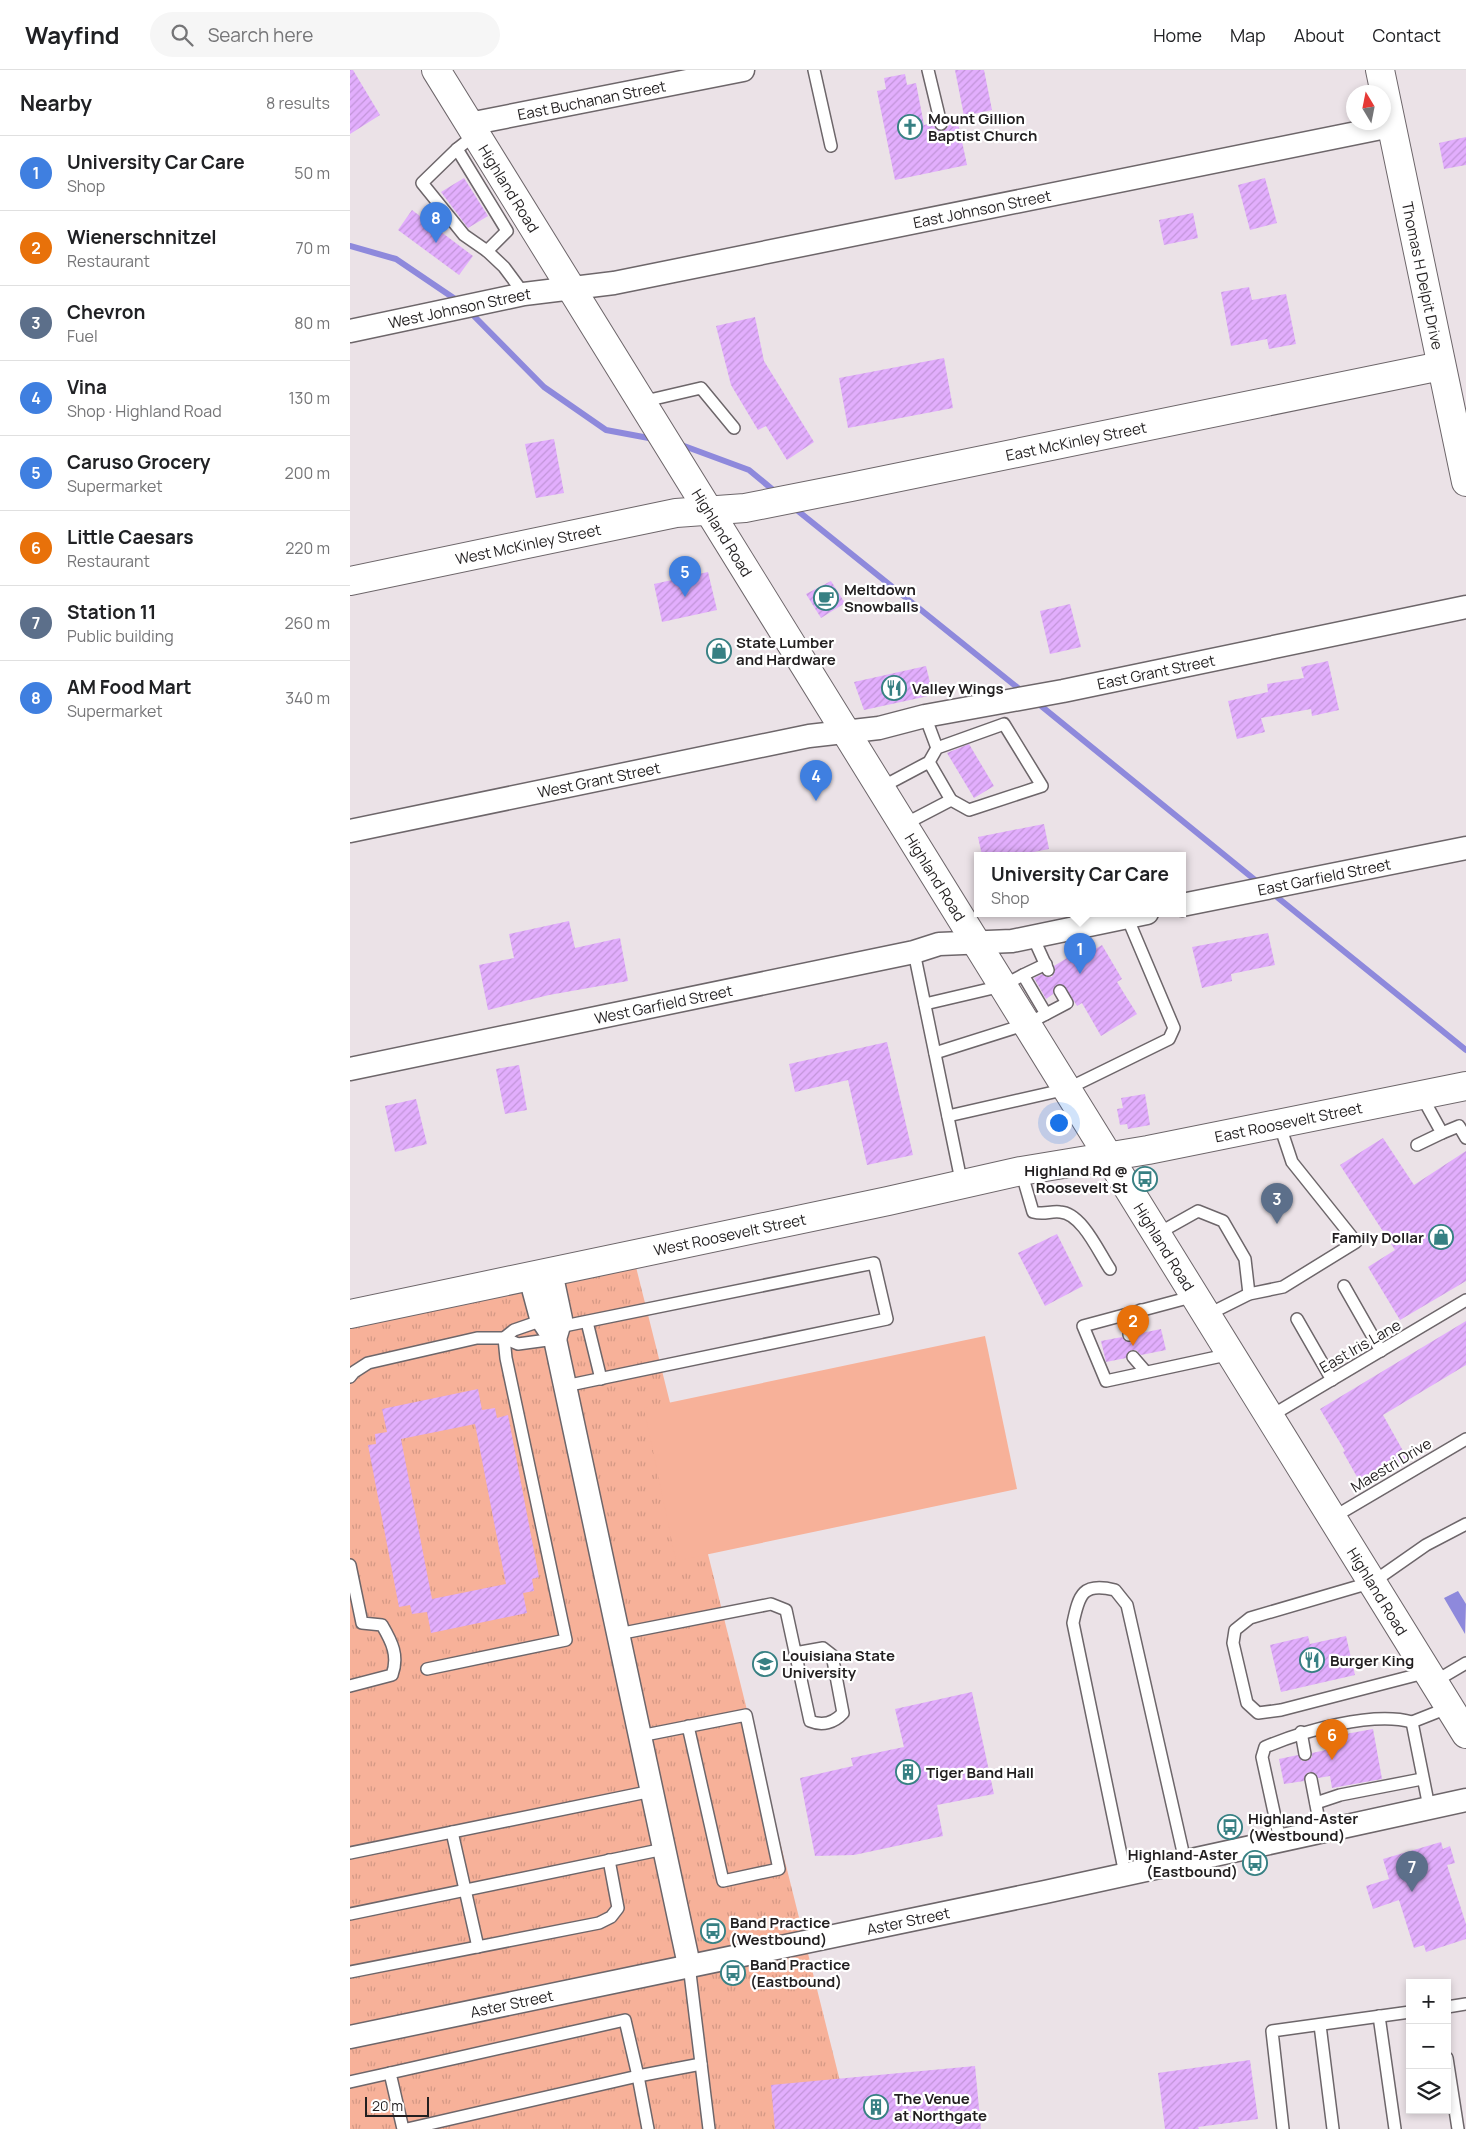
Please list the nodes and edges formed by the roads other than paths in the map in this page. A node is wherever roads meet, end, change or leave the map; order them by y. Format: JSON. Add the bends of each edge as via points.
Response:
{"nodes":[{"id":1,"x":436,"y":70,"type":"edge"},
{"id":2,"x":743,"y":70,"type":"edge"},
{"id":3,"x":814,"y":70,"type":"edge"},
{"id":4,"x":928,"y":70,"type":"edge"},
{"id":5,"x":1380,"y":70,"type":"edge"},
{"id":6,"x":1383,"y":85,"type":"edge"},
{"id":7,"x":941,"y":124,"type":"dead end"},
{"id":8,"x":1391,"y":126,"type":"edge"},
{"id":9,"x":1371,"y":130,"type":"edge"},
{"id":10,"x":467,"y":136,"type":"junction"},
{"id":11,"x":831,"y":146,"type":"dead end"},
{"id":12,"x":518,"y":226,"type":"junction"},
{"id":13,"x":487,"y":251,"type":"junction"},
{"id":14,"x":572,"y":289,"type":"junction"},
{"id":15,"x":524,"y":294,"type":"junction"},
{"id":16,"x":350,"y":331,"type":"edge"},
{"id":17,"x":1442,"y":366,"type":"junction"},
{"id":18,"x":637,"y":396,"type":"junction"},
{"id":19,"x":1459,"y":411,"type":"edge"},
{"id":20,"x":734,"y":428,"type":"dead end"},
{"id":21,"x":1466,"y":482,"type":"edge"},
{"id":22,"x":709,"y":511,"type":"junction"},
{"id":23,"x":350,"y":581,"type":"edge"},
{"id":24,"x":1466,"y":607,"type":"edge"},
{"id":25,"x":925,"y":716,"type":"junction"},
{"id":26,"x":847,"y":732,"type":"junction"},
{"id":27,"x":937,"y":748,"type":"junction"},
{"id":28,"x":929,"y":762,"type":"junction"},
{"id":29,"x":880,"y":788,"type":"junction"},
{"id":30,"x":951,"y":800,"type":"junction"},
{"id":31,"x":903,"y":825,"type":"junction"},
{"id":32,"x":350,"y":831,"type":"edge"},
{"id":33,"x":1466,"y":848,"type":"edge"},
{"id":34,"x":1186,"y":905,"type":"edge"},
{"id":35,"x":1128,"y":917,"type":"edge"},
{"id":36,"x":1138,"y":917,"type":"edge"},
{"id":37,"x":1033,"y":937,"type":"junction"},
{"id":38,"x":977,"y":943,"type":"junction"},
{"id":39,"x":914,"y":952,"type":"junction"},
{"id":40,"x":1013,"y":981,"type":"junction"},
{"id":41,"x":1060,"y":991,"type":"dead end"},
{"id":42,"x":925,"y":1004,"type":"junction"},
{"id":43,"x":1036,"y":1019,"type":"junction"},
{"id":44,"x":935,"y":1053,"type":"junction"},
{"id":45,"x":350,"y":1069,"type":"edge"},
{"id":46,"x":1466,"y":1086,"type":"edge"},
{"id":47,"x":1067,"y":1089,"type":"junction"},
{"id":48,"x":1421,"y":1095,"type":"junction"},
{"id":49,"x":948,"y":1116,"type":"junction"},
{"id":50,"x":1279,"y":1123,"type":"junction"},
{"id":51,"x":1442,"y":1133,"type":"junction"},
{"id":52,"x":1466,"y":1138,"type":"edge"},
{"id":53,"x":1417,"y":1145,"type":"dead end"},
{"id":54,"x":1109,"y":1156,"type":"junction"},
{"id":55,"x":1021,"y":1171,"type":"junction"},
{"id":56,"x":962,"y":1186,"type":"junction"},
{"id":57,"x":1157,"y":1234,"type":"junction"},
{"id":58,"x":1110,"y":1270,"type":"dead end"},
{"id":59,"x":541,"y":1274,"type":"junction"},
{"id":60,"x":1344,"y":1286,"type":"dead end"},
{"id":61,"x":1249,"y":1294,"type":"junction"},
{"id":62,"x":1466,"y":1300,"type":"edge"},
{"id":63,"x":1201,"y":1305,"type":"junction"},
{"id":64,"x":1141,"y":1310,"type":"junction"},
{"id":65,"x":350,"y":1314,"type":"edge"},
{"id":66,"x":1297,"y":1319,"type":"dead end"},
{"id":67,"x":587,"y":1322,"type":"junction"},
{"id":68,"x":552,"y":1329,"type":"junction"},
{"id":69,"x":1129,"y":1335,"type":"dead end"},
{"id":70,"x":504,"y":1338,"type":"junction"},
{"id":71,"x":1381,"y":1351,"type":"junction"},
{"id":72,"x":1231,"y":1354,"type":"junction"},
{"id":73,"x":1133,"y":1357,"type":"dead end"},
{"id":74,"x":1146,"y":1372,"type":"junction"},
{"id":75,"x":350,"y":1377,"type":"edge"},
{"id":76,"x":601,"y":1379,"type":"junction"},
{"id":77,"x":1332,"y":1380,"type":"junction"},
{"id":78,"x":566,"y":1386,"type":"junction"},
{"id":79,"x":1269,"y":1417,"type":"junction"},
{"id":80,"x":1466,"y":1438,"type":"edge"},
{"id":81,"x":1332,"y":1518,"type":"junction"},
{"id":82,"x":1466,"y":1524,"type":"edge"},
{"id":83,"x":350,"y":1565,"type":"edge"},
{"id":84,"x":1372,"y":1582,"type":"junction"},
{"id":85,"x":618,"y":1634,"type":"junction"},
{"id":86,"x":795,"y":1653,"type":"junction"},
{"id":87,"x":1466,"y":1664,"type":"edge"},
{"id":88,"x":427,"y":1669,"type":"dead end"},
{"id":89,"x":1431,"y":1677,"type":"junction"},
{"id":90,"x":350,"y":1686,"type":"edge"},
{"id":91,"x":1450,"y":1707,"type":"junction"},
{"id":92,"x":1412,"y":1722,"type":"junction"},
{"id":93,"x":688,"y":1726,"type":"junction"},
{"id":94,"x":1301,"y":1732,"type":"junction"},
{"id":95,"x":1466,"y":1734,"type":"edge"},
{"id":96,"x":640,"y":1736,"type":"junction"},
{"id":97,"x":1305,"y":1754,"type":"dead end"},
{"id":98,"x":1422,"y":1778,"type":"junction"},
{"id":99,"x":1311,"y":1779,"type":"dead end"},
{"id":100,"x":652,"y":1791,"type":"junction"},
{"id":101,"x":1466,"y":1800,"type":"edge"},
{"id":102,"x":1316,"y":1803,"type":"junction"},
{"id":103,"x":1429,"y":1807,"type":"junction"},
{"id":104,"x":1322,"y":1831,"type":"junction"},
{"id":105,"x":452,"y":1832,"type":"junction"},
{"id":106,"x":1280,"y":1840,"type":"junction"},
{"id":107,"x":664,"y":1849,"type":"junction"},
{"id":108,"x":350,"y":1853,"type":"edge"},
{"id":109,"x":609,"y":1860,"type":"junction"},
{"id":110,"x":1185,"y":1861,"type":"junction"},
{"id":111,"x":1125,"y":1874,"type":"junction"},
{"id":112,"x":464,"y":1890,"type":"junction"},
{"id":113,"x":350,"y":1914,"type":"edge"},
{"id":114,"x":478,"y":1947,"type":"junction"},
{"id":115,"x":689,"y":1965,"type":"junction"},
{"id":116,"x":350,"y":1972,"type":"edge"},
{"id":117,"x":1466,"y":2004,"type":"edge"},
{"id":118,"x":1451,"y":2006,"type":"edge"},
{"id":119,"x":1406,"y":2013,"type":"edge"},
{"id":120,"x":1379,"y":2016,"type":"junction"},
{"id":121,"x":1320,"y":2025,"type":"junction"},
{"id":122,"x":350,"y":2036,"type":"edge"},
{"id":123,"x":701,"y":2064,"type":"junction"},
{"id":124,"x":1449,"y":2069,"type":"edge"},
{"id":125,"x":390,"y":2073,"type":"junction"},
{"id":126,"x":638,"y":2076,"type":"junction"},
{"id":127,"x":350,"y":2082,"type":"edge"},
{"id":128,"x":405,"y":2129,"type":"edge"},
{"id":129,"x":648,"y":2129,"type":"edge"},
{"id":130,"x":709,"y":2129,"type":"edge"},
{"id":131,"x":1283,"y":2129,"type":"edge"},
{"id":132,"x":1333,"y":2129,"type":"edge"},
{"id":133,"x":1395,"y":2129,"type":"edge"},
{"id":134,"x":1458,"y":2129,"type":"edge"}],
"edges":[{"from":1,"to":10,"type":"street","name":"Highland Road"},
{"from":2,"to":10,"type":"street","name":"East Buchanan Street"},
{"from":3,"to":11,"type":"lane"},
{"from":4,"to":7,"type":"lane"},
{"from":5,"to":6,"type":"street","name":"Thomas H Delpit Drive"},
{"from":8,"to":17,"type":"street","name":"Thomas H Delpit Drive"},
{"from":9,"to":14,"type":"street","name":"East Johnson Street","via":[[624,282]]},
{"from":10,"to":12,"type":"street","name":"Highland Road"},
{"from":10,"to":13,"type":"lane","via":[[422,183],[464,235]]},
{"from":12,"to":13,"type":"lane"},
{"from":12,"to":14,"type":"street","name":"Highland Road"},
{"from":13,"to":15,"type":"lane"},
{"from":14,"to":15,"type":"street","name":"West Johnson Street"},
{"from":14,"to":18,"type":"street","name":"Highland Road"},
{"from":15,"to":16,"type":"street","name":"West Johnson Street"},
{"from":17,"to":19,"type":"street","name":"Thomas H Delpit Drive"},
{"from":17,"to":22,"type":"street","name":"East McKinley Street","via":[[817,494]]},
{"from":18,"to":20,"type":"lane","via":[[700,388]]},
{"from":18,"to":22,"type":"street","name":"Highland Road"},
{"from":19,"to":21,"type":"street","name":"Thomas H Delpit Drive"},
{"from":22,"to":23,"type":"street","name":"West McKinley Street","via":[[676,513]]},
{"from":22,"to":26,"type":"street","name":"Highland Road"},
{"from":24,"to":25,"type":"street","name":"East Grant Street","via":[[989,706]]},
{"from":25,"to":26,"type":"street","name":"East Grant Street","via":[[879,728]]},
{"from":25,"to":27,"type":"lane"},
{"from":26,"to":29,"type":"street","name":"Highland Road"},
{"from":26,"to":32,"type":"street","name":"West Grant Street","via":[[809,736]]},
{"from":27,"to":28,"type":"lane"},
{"from":27,"to":30,"type":"lane","via":[[1004,724],[1042,786],[969,810]]},
{"from":28,"to":29,"type":"lane"},
{"from":28,"to":30,"type":"lane"},
{"from":29,"to":31,"type":"street","name":"Highland Road"},
{"from":30,"to":31,"type":"lane"},
{"from":31,"to":38,"type":"street","name":"Highland Road"},
{"from":33,"to":34,"type":"street","name":"East Garfield Street"},
{"from":35,"to":37,"type":"street"},
{"from":36,"to":47,"type":"lane","via":[[1174,1028],[1169,1039]]},
{"from":37,"to":38,"type":"street"},
{"from":37,"to":40,"type":"lane","via":[[1047,967]]},
{"from":38,"to":39,"type":"street","name":"West Garfield Street","via":[[939,944]]},
{"from":38,"to":40,"type":"street","name":"Highland Road"},
{"from":39,"to":42,"type":"lane"},
{"from":39,"to":45,"type":"street","name":"West Garfield Street"},
{"from":40,"to":42,"type":"lane"},
{"from":40,"to":43,"type":"street","name":"Highland Road"},
{"from":41,"to":43,"type":"lane","via":[[1067,1003]]},
{"from":42,"to":44,"type":"lane"},
{"from":43,"to":44,"type":"lane"},
{"from":43,"to":47,"type":"street","name":"Highland Road"},
{"from":44,"to":49,"type":"lane"},
{"from":46,"to":48,"type":"street","name":"East Roosevelt Street"},
{"from":47,"to":49,"type":"lane"},
{"from":47,"to":54,"type":"street","name":"Highland Road"},
{"from":48,"to":50,"type":"street","name":"East Roosevelt Street"},
{"from":48,"to":51,"type":"lane"},
{"from":49,"to":56,"type":"lane"},
{"from":50,"to":54,"type":"street","name":"East Roosevelt Street"},
{"from":50,"to":61,"type":"lane","via":[[1292,1162],[1356,1242],[1283,1287]]},
{"from":51,"to":52,"type":"lane","via":[[1459,1126]]},
{"from":51,"to":53,"type":"lane"},
{"from":54,"to":55,"type":"street","name":"West Roosevelt Street"},
{"from":54,"to":57,"type":"street","name":"Highland Road"},
{"from":55,"to":56,"type":"street","name":"West Roosevelt Street"},
{"from":55,"to":58,"type":"lane","via":[[1033,1212],[1044,1215],[1061,1212],[1079,1220]]},
{"from":56,"to":59,"type":"street","name":"West Roosevelt Street"},
{"from":57,"to":61,"type":"lane","via":[[1198,1211],[1223,1221],[1245,1259]]},
{"from":57,"to":63,"type":"street","name":"Highland Road"},
{"from":59,"to":65,"type":"street","name":"West Roosevelt Street"},
{"from":59,"to":68,"type":"street","via":[[560,1319]]},
{"from":60,"to":71,"type":"lane"},
{"from":61,"to":63,"type":"lane"},
{"from":62,"to":71,"type":"lane","name":"East Iris Lane"},
{"from":63,"to":64,"type":"lane"},
{"from":63,"to":72,"type":"street","name":"Highland Road"},
{"from":64,"to":69,"type":"lane","via":[[1131,1323]]},
{"from":64,"to":74,"type":"lane","via":[[1084,1326],[1106,1381]]},
{"from":66,"to":77,"type":"lane"},
{"from":67,"to":68,"type":"lane"},
{"from":67,"to":76,"type":"lane"},
{"from":67,"to":76,"type":"lane","via":[[874,1263],[887,1319]]},
{"from":68,"to":70,"type":"lane","via":[[514,1330]]},
{"from":68,"to":70,"type":"lane","via":[[518,1344]]},
{"from":68,"to":78,"type":"street"},
{"from":70,"to":75,"type":"lane","via":[[477,1338],[368,1363]]},
{"from":70,"to":88,"type":"lane","via":[[566,1640]]},
{"from":71,"to":77,"type":"lane","name":"East Iris Lane"},
{"from":72,"to":74,"type":"lane"},
{"from":72,"to":79,"type":"street","name":"Highland Road"},
{"from":73,"to":74,"type":"lane"},
{"from":76,"to":78,"type":"lane"},
{"from":77,"to":79,"type":"lane","name":"East Iris Lane"},
{"from":78,"to":85,"type":"street"},
{"from":79,"to":81,"type":"street","name":"Highland Road"},
{"from":80,"to":81,"type":"lane","name":"Maestri Drive"},
{"from":81,"to":84,"type":"street","name":"Highland Road"},
{"from":82,"to":84,"type":"lane","via":[[1426,1545]]},
{"from":83,"to":90,"type":"lane","via":[[362,1623],[382,1625],[393,1644],[396,1664],[392,1676]]},
{"from":84,"to":89,"type":"street","name":"Highland Road"},
{"from":84,"to":89,"type":"lane","via":[[1250,1618],[1234,1630],[1233,1642],[1247,1703],[1258,1714]]},
{"from":85,"to":86,"type":"lane","via":[[771,1604],[786,1610]]},
{"from":85,"to":96,"type":"street"},
{"from":86,"to":86,"type":"lane","via":[[810,1721],[818,1724],[836,1721],[843,1713],[832,1655],[823,1648]]},
{"from":87,"to":89,"type":"lane"},
{"from":89,"to":91,"type":"street","name":"Highland Road"},
{"from":91,"to":92,"type":"lane"},
{"from":91,"to":95,"type":"street","name":"Highland Road"},
{"from":92,"to":94,"type":"lane","via":[[1394,1717]]},
{"from":92,"to":98,"type":"lane"},
{"from":93,"to":93,"type":"lane","via":[[746,1715],[779,1869],[723,1880]]},
{"from":93,"to":96,"type":"lane"},
{"from":94,"to":97,"type":"lane"},
{"from":94,"to":106,"type":"lane","via":[[1265,1747],[1262,1757]]},
{"from":96,"to":100,"type":"street"},
{"from":98,"to":102,"type":"lane"},
{"from":98,"to":103,"type":"lane"},
{"from":99,"to":102,"type":"lane"},
{"from":100,"to":105,"type":"lane"},
{"from":100,"to":107,"type":"street"},
{"from":101,"to":103,"type":"street","name":"Aster Street"},
{"from":102,"to":104,"type":"lane"},
{"from":103,"to":104,"type":"street","name":"Aster Street"},
{"from":104,"to":106,"type":"street","name":"Aster Street"},
{"from":105,"to":108,"type":"lane"},
{"from":105,"to":112,"type":"lane"},
{"from":106,"to":110,"type":"street","name":"Aster Street"},
{"from":107,"to":109,"type":"lane"},
{"from":107,"to":115,"type":"street"},
{"from":109,"to":112,"type":"lane"},
{"from":109,"to":114,"type":"lane","via":[[618,1908],[611,1917]]},
{"from":110,"to":111,"type":"street","name":"Aster Street"},
{"from":110,"to":111,"type":"lane","via":[[1127,1605],[1115,1590],[1100,1586],[1085,1590],[1077,1601],[1073,1623]]},
{"from":111,"to":115,"type":"street","name":"Aster Street"},
{"from":112,"to":113,"type":"lane"},
{"from":112,"to":114,"type":"lane"},
{"from":114,"to":116,"type":"lane"},
{"from":115,"to":122,"type":"street","name":"Aster Street"},
{"from":115,"to":123,"type":"lane"},
{"from":117,"to":118,"type":"lane"},
{"from":119,"to":120,"type":"lane"},
{"from":120,"to":121,"type":"lane"},
{"from":120,"to":133,"type":"lane"},
{"from":121,"to":131,"type":"lane","via":[[1272,2032]]},
{"from":121,"to":132,"type":"lane"},
{"from":123,"to":126,"type":"lane"},
{"from":123,"to":130,"type":"lane"},
{"from":124,"to":134,"type":"lane"},
{"from":125,"to":126,"type":"lane","via":[[625,2020]]},
{"from":125,"to":127,"type":"lane"},
{"from":125,"to":128,"type":"lane"},
{"from":126,"to":128,"type":"lane"},
{"from":126,"to":129,"type":"lane"}]}
